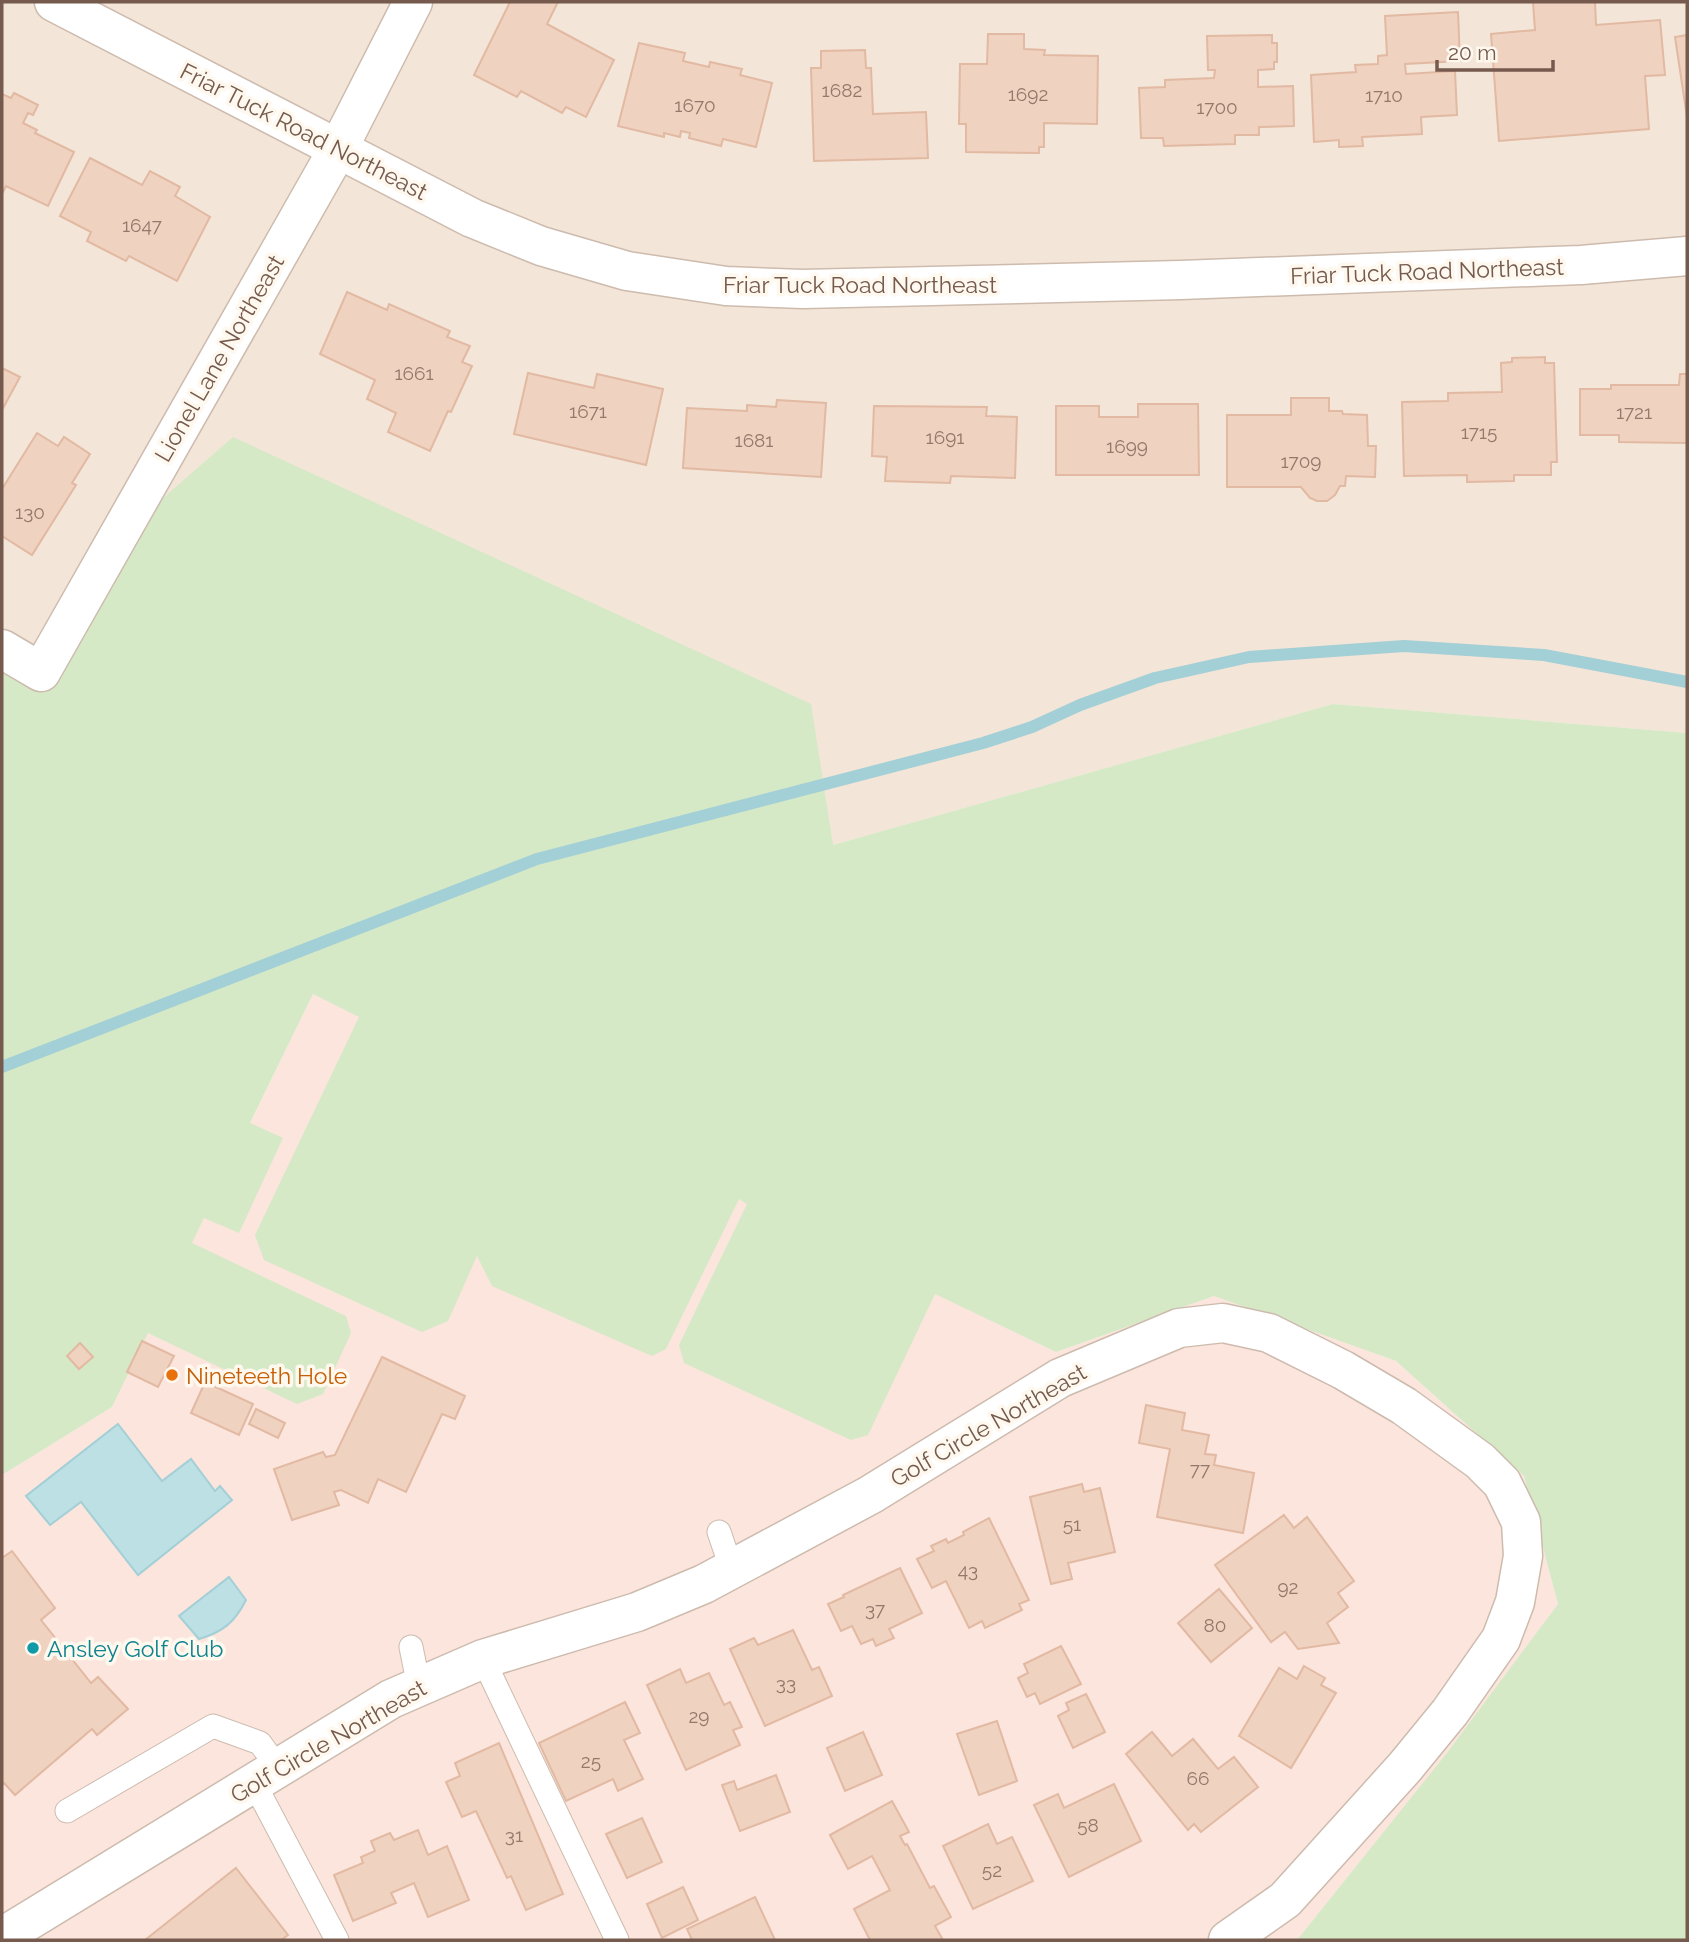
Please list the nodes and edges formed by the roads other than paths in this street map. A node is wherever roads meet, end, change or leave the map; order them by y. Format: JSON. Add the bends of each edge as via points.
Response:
{"nodes":[{"id":1,"x":54,"y":2,"type":"edge"},
{"id":2,"x":413,"y":2,"type":"edge"},
{"id":3,"x":338,"y":149,"type":"junction"},
{"id":4,"x":1687,"y":257,"type":"edge"},
{"id":5,"x":2,"y":649,"type":"edge"},
{"id":6,"x":719,"y":1532,"type":"dead end"},
{"id":7,"x":732,"y":1570,"type":"junction"},
{"id":8,"x":411,"y":1647,"type":"dead end"},
{"id":9,"x":484,"y":1659,"type":"junction"},
{"id":10,"x":419,"y":1687,"type":"junction"},
{"id":11,"x":266,"y":1775,"type":"junction"},
{"id":12,"x":67,"y":1811,"type":"dead end"},
{"id":13,"x":2,"y":1937,"type":"edge"},
{"id":14,"x":337,"y":1940,"type":"edge"},
{"id":15,"x":617,"y":1940,"type":"edge"},
{"id":16,"x":1228,"y":1940,"type":"edge"}],
"edges":[{"from":1,"to":3,"type":"street","name":"Friar Tuck Road Northeast"},
{"from":2,"to":3,"type":"street","name":"Lionel Lane Northeast"},
{"from":3,"to":4,"type":"street","name":"Friar Tuck Road Northeast","via":[[472,218],[541,246],[627,271],[726,286],[803,289],[1181,280]]},
{"from":3,"to":5,"type":"street","name":"Lionel Lane Northeast","via":[[41,671]]},
{"from":6,"to":7,"type":"lane"},
{"from":7,"to":9,"type":"street","name":"Golf Circle Northeast","via":[[637,1612]]},
{"from":7,"to":16,"type":"street","name":"Golf Circle Northeast","via":[[870,1495],[1060,1378],[1179,1328],[1223,1323],[1269,1333],[1404,1406],[1480,1461],[1502,1483],[1521,1522],[1523,1556],[1515,1602],[1501,1639],[1405,1767],[1285,1900]]},
{"from":8,"to":10,"type":"lane"},
{"from":9,"to":10,"type":"street","name":"Golf Circle Northeast"},
{"from":9,"to":15,"type":"lane"},
{"from":10,"to":11,"type":"street","name":"Golf Circle Northeast","via":[[391,1699]]},
{"from":11,"to":12,"type":"lane","via":[[260,1742],[214,1726]]},
{"from":11,"to":13,"type":"street","name":"Golf Circle Northeast"},
{"from":11,"to":14,"type":"lane"}]}
